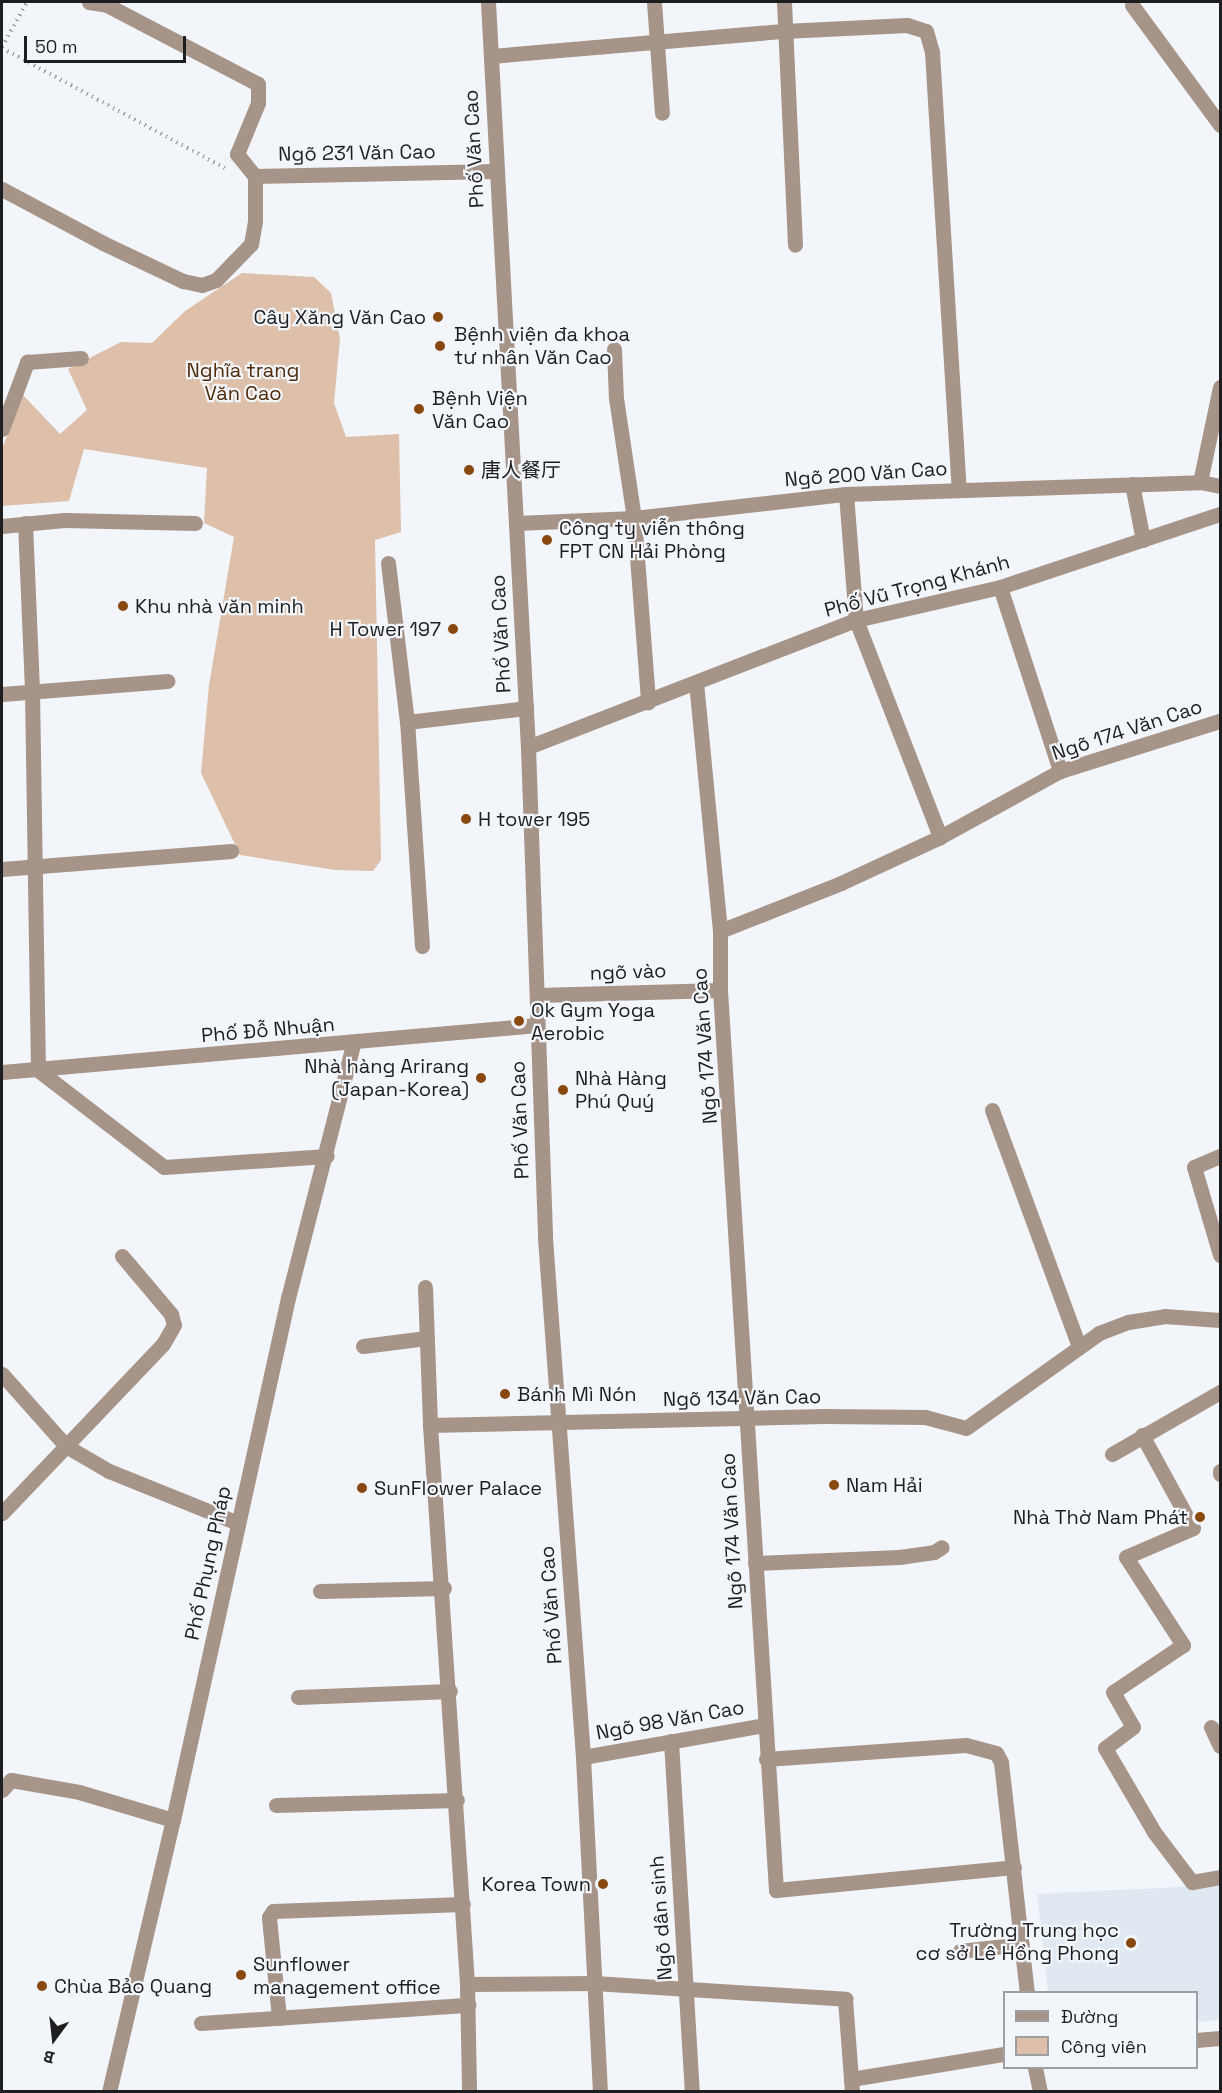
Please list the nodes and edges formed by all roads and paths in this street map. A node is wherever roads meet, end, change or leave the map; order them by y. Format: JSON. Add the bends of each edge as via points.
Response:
{"nodes":[{"id":1,"x":27,"y":2,"type":"edge"},
{"id":2,"x":89,"y":2,"type":"edge"},
{"id":3,"x":488,"y":2,"type":"edge"},
{"id":4,"x":654,"y":2,"type":"edge"},
{"id":5,"x":784,"y":2,"type":"edge"},
{"id":6,"x":107,"y":3,"type":"edge"},
{"id":7,"x":1132,"y":5,"type":"dead end"},
{"id":8,"x":784,"y":31,"type":"junction"},
{"id":9,"x":657,"y":41,"type":"junction"},
{"id":10,"x":2,"y":47,"type":"edge"},
{"id":11,"x":491,"y":56,"type":"junction"},
{"id":12,"x":662,"y":112,"type":"dead end"},
{"id":13,"x":1221,"y":125,"type":"edge"},
{"id":14,"x":496,"y":171,"type":"junction"},
{"id":15,"x":255,"y":176,"type":"junction"},
{"id":16,"x":2,"y":189,"type":"edge"},
{"id":17,"x":795,"y":244,"type":"dead end"},
{"id":18,"x":614,"y":349,"type":"dead end"},
{"id":19,"x":81,"y":358,"type":"dead end"},
{"id":20,"x":1221,"y":387,"type":"edge"},
{"id":21,"x":2,"y":429,"type":"edge"},
{"id":22,"x":1200,"y":482,"type":"junction"},
{"id":23,"x":1131,"y":484,"type":"junction"},
{"id":24,"x":1221,"y":486,"type":"edge"},
{"id":25,"x":959,"y":488,"type":"junction"},
{"id":26,"x":846,"y":494,"type":"junction"},
{"id":27,"x":1221,"y":514,"type":"edge"},
{"id":28,"x":634,"y":518,"type":"junction"},
{"id":29,"x":26,"y":523,"type":"junction"},
{"id":30,"x":195,"y":523,"type":"dead end"},
{"id":31,"x":516,"y":523,"type":"junction"},
{"id":32,"x":2,"y":526,"type":"edge"},
{"id":33,"x":1143,"y":540,"type":"junction"},
{"id":34,"x":388,"y":563,"type":"dead end"},
{"id":35,"x":1000,"y":586,"type":"junction"},
{"id":36,"x":856,"y":620,"type":"junction"},
{"id":37,"x":167,"y":681,"type":"dead end"},
{"id":38,"x":696,"y":682,"type":"junction"},
{"id":39,"x":32,"y":690,"type":"junction"},
{"id":40,"x":2,"y":694,"type":"edge"},
{"id":41,"x":648,"y":702,"type":"junction"},
{"id":42,"x":526,"y":708,"type":"junction"},
{"id":43,"x":407,"y":722,"type":"junction"},
{"id":44,"x":1221,"y":722,"type":"edge"},
{"id":45,"x":528,"y":747,"type":"junction"},
{"id":46,"x":1060,"y":771,"type":"junction"},
{"id":47,"x":940,"y":837,"type":"junction"},
{"id":48,"x":231,"y":851,"type":"dead end"},
{"id":49,"x":35,"y":867,"type":"junction"},
{"id":50,"x":2,"y":869,"type":"edge"},
{"id":51,"x":720,"y":931,"type":"junction"},
{"id":52,"x":422,"y":946,"type":"dead end"},
{"id":53,"x":720,"y":990,"type":"junction"},
{"id":54,"x":537,"y":995,"type":"junction"},
{"id":55,"x":537,"y":1025,"type":"junction"},
{"id":56,"x":353,"y":1044,"type":"junction"},
{"id":57,"x":38,"y":1070,"type":"junction"},
{"id":58,"x":2,"y":1072,"type":"edge"},
{"id":59,"x":992,"y":1110,"type":"dead end"},
{"id":60,"x":327,"y":1156,"type":"junction"},
{"id":61,"x":1221,"y":1156,"type":"edge"},
{"id":62,"x":1221,"y":1255,"type":"edge"},
{"id":63,"x":122,"y":1256,"type":"dead end"},
{"id":64,"x":425,"y":1287,"type":"dead end"},
{"id":65,"x":1221,"y":1320,"type":"edge"},
{"id":66,"x":426,"y":1338,"type":"junction"},
{"id":67,"x":1078,"y":1344,"type":"junction"},
{"id":68,"x":363,"y":1346,"type":"dead end"},
{"id":69,"x":2,"y":1374,"type":"edge"},
{"id":70,"x":1221,"y":1392,"type":"edge"},
{"id":71,"x":559,"y":1420,"type":"junction"},
{"id":72,"x":747,"y":1420,"type":"junction"},
{"id":73,"x":430,"y":1425,"type":"junction"},
{"id":74,"x":1142,"y":1436,"type":"junction"},
{"id":75,"x":66,"y":1446,"type":"junction"},
{"id":76,"x":1112,"y":1454,"type":"dead end"},
{"id":77,"x":3,"y":1508,"type":"edge"},
{"id":78,"x":238,"y":1522,"type":"junction"},
{"id":79,"x":942,"y":1546,"type":"dead end"},
{"id":80,"x":755,"y":1563,"type":"junction"},
{"id":81,"x":444,"y":1588,"type":"junction"},
{"id":82,"x":320,"y":1591,"type":"dead end"},
{"id":83,"x":450,"y":1691,"type":"junction"},
{"id":84,"x":298,"y":1697,"type":"dead end"},
{"id":85,"x":764,"y":1725,"type":"junction"},
{"id":86,"x":1211,"y":1728,"type":"dead end"},
{"id":87,"x":671,"y":1741,"type":"junction"},
{"id":88,"x":1221,"y":1746,"type":"edge"},
{"id":89,"x":583,"y":1757,"type":"junction"},
{"id":90,"x":766,"y":1759,"type":"junction"},
{"id":91,"x":2,"y":1790,"type":"edge"},
{"id":92,"x":456,"y":1800,"type":"junction"},
{"id":93,"x":276,"y":1805,"type":"dead end"},
{"id":94,"x":173,"y":1820,"type":"junction"},
{"id":95,"x":1014,"y":1868,"type":"junction"},
{"id":96,"x":1221,"y":1877,"type":"edge"},
{"id":97,"x":463,"y":1904,"type":"junction"},
{"id":98,"x":1022,"y":1944,"type":"junction"},
{"id":99,"x":960,"y":1951,"type":"dead end"},
{"id":100,"x":594,"y":1983,"type":"junction"},
{"id":101,"x":467,"y":1984,"type":"junction"},
{"id":102,"x":687,"y":1989,"type":"junction"},
{"id":103,"x":1027,"y":1991,"type":"edge"},
{"id":104,"x":468,"y":2005,"type":"junction"},
{"id":105,"x":279,"y":2018,"type":"junction"},
{"id":106,"x":201,"y":2023,"type":"dead end"},
{"id":107,"x":1221,"y":2038,"type":"edge"},
{"id":108,"x":1198,"y":2040,"type":"edge"},
{"id":109,"x":1003,"y":2054,"type":"edge"},
{"id":110,"x":1035,"y":2069,"type":"edge"},
{"id":111,"x":851,"y":2085,"type":"edge"},
{"id":112,"x":109,"y":2091,"type":"edge"},
{"id":113,"x":470,"y":2091,"type":"edge"},
{"id":114,"x":600,"y":2091,"type":"edge"},
{"id":115,"x":692,"y":2091,"type":"edge"},
{"id":116,"x":1040,"y":2091,"type":"edge"}],
"edges":[{"from":1,"to":10,"type":"path"},
{"from":2,"to":6,"type":"street","name":"Ngõ 231 Văn Cao"},
{"from":3,"to":11,"type":"street","name":"Phố Văn Cao"},
{"from":4,"to":9,"type":"street"},
{"from":5,"to":8,"type":"street"},
{"from":6,"to":15,"type":"street","name":"Ngõ 231 Văn Cao","via":[[258,84],[258,104],[237,154]]},
{"from":7,"to":13,"type":"street"},
{"from":8,"to":9,"type":"street"},
{"from":8,"to":17,"type":"street"},
{"from":8,"to":25,"type":"street","via":[[907,25],[926,31],[932,52]]},
{"from":9,"to":11,"type":"street"},
{"from":9,"to":12,"type":"street"},
{"from":10,"to":15,"type":"path","via":[[223,168]]},
{"from":11,"to":14,"type":"street","name":"Phố Văn Cao"},
{"from":14,"to":15,"type":"street","name":"Ngõ 231 Văn Cao"},
{"from":14,"to":31,"type":"street","name":"Phố Văn Cao"},
{"from":15,"to":16,"type":"street","name":"Ngõ 231 Văn Cao","via":[[256,213],[251,244],[216,280],[197,284],[103,243]]},
{"from":18,"to":28,"type":"street","via":[[616,398]]},
{"from":19,"to":21,"type":"street","via":[[27,362]]},
{"from":20,"to":22,"type":"street"},
{"from":22,"to":23,"type":"street","name":"Ngõ 200 Văn Cao"},
{"from":22,"to":24,"type":"street","name":"Ngõ 200 Văn Cao"},
{"from":23,"to":25,"type":"street","name":"Ngõ 200 Văn Cao"},
{"from":23,"to":33,"type":"street"},
{"from":25,"to":26,"type":"street","name":"Ngõ 200 Văn Cao"},
{"from":26,"to":28,"type":"street","name":"Ngõ 200 Văn Cao"},
{"from":26,"to":36,"type":"street"},
{"from":27,"to":33,"type":"street","name":"Phố Vũ Trọng Khánh"},
{"from":28,"to":31,"type":"street","name":"Ngõ 200 Văn Cao"},
{"from":28,"to":41,"type":"street"},
{"from":29,"to":30,"type":"street"},
{"from":29,"to":32,"type":"street"},
{"from":29,"to":39,"type":"street"},
{"from":31,"to":42,"type":"street","name":"Phố Văn Cao"},
{"from":33,"to":35,"type":"street","name":"Phố Vũ Trọng Khánh"},
{"from":34,"to":43,"type":"street"},
{"from":35,"to":36,"type":"street","name":"Phố Vũ Trọng Khánh"},
{"from":35,"to":46,"type":"street"},
{"from":36,"to":38,"type":"street","name":"Phố Vũ Trọng Khánh"},
{"from":36,"to":47,"type":"street"},
{"from":37,"to":39,"type":"street"},
{"from":38,"to":41,"type":"street","name":"Phố Vũ Trọng Khánh"},
{"from":38,"to":51,"type":"street","name":"Ngõ 174 Văn Cao"},
{"from":39,"to":40,"type":"street"},
{"from":39,"to":49,"type":"street"},
{"from":41,"to":45,"type":"street","name":"Phố Vũ Trọng Khánh"},
{"from":42,"to":43,"type":"street"},
{"from":42,"to":45,"type":"street","name":"Phố Văn Cao"},
{"from":43,"to":52,"type":"street"},
{"from":44,"to":46,"type":"street","name":"Ngõ 174 Văn Cao"},
{"from":45,"to":54,"type":"street","name":"Phố Văn Cao"},
{"from":46,"to":47,"type":"street","name":"Ngõ 174 Văn Cao"},
{"from":47,"to":51,"type":"street","name":"Ngõ 174 Văn Cao","via":[[841,883]]},
{"from":48,"to":49,"type":"street"},
{"from":49,"to":50,"type":"street"},
{"from":49,"to":57,"type":"street"},
{"from":51,"to":53,"type":"street","name":"Ngõ 174 Văn Cao"},
{"from":53,"to":54,"type":"street","name":"ngõ vào"},
{"from":53,"to":72,"type":"street","name":"Ngõ 174 Văn Cao"},
{"from":54,"to":55,"type":"street","name":"Phố Văn Cao"},
{"from":55,"to":56,"type":"street","name":"Phố Đỗ Nhuận"},
{"from":55,"to":71,"type":"street","name":"Phố Văn Cao","via":[[545,1238]]},
{"from":56,"to":57,"type":"street","name":"Phố Đỗ Nhuận"},
{"from":56,"to":60,"type":"street","name":"Phố Phụng Pháp"},
{"from":57,"to":58,"type":"street","name":"Phố Đỗ Nhuận"},
{"from":57,"to":60,"type":"street","via":[[164,1167]]},
{"from":59,"to":67,"type":"street"},
{"from":60,"to":78,"type":"street","name":"Phố Phụng Pháp","via":[[288,1298]]},
{"from":61,"to":62,"type":"street","via":[[1194,1167]]},
{"from":63,"to":75,"type":"street","via":[[171,1314],[174,1326],[163,1344]]},
{"from":64,"to":66,"type":"street"},
{"from":65,"to":67,"type":"street","via":[[1164,1316],[1128,1322]]},
{"from":66,"to":68,"type":"street"},
{"from":66,"to":73,"type":"street"},
{"from":67,"to":72,"type":"street","name":"Ngõ 134 Văn Cao","via":[[966,1428],[925,1417]]},
{"from":69,"to":75,"type":"street"},
{"from":70,"to":74,"type":"street"},
{"from":71,"to":72,"type":"street","name":"Ngõ 134 Văn Cao"},
{"from":71,"to":73,"type":"street","name":"Ngõ 134 Văn Cao"},
{"from":71,"to":89,"type":"street","name":"Phố Văn Cao"},
{"from":72,"to":80,"type":"street","name":"Ngõ 174 Văn Cao"},
{"from":73,"to":81,"type":"street"},
{"from":74,"to":76,"type":"street"},
{"from":74,"to":96,"type":"street","via":[[1193,1528],[1126,1557],[1183,1645],[1113,1692],[1133,1727],[1105,1748],[1154,1832],[1192,1882]]},
{"from":75,"to":77,"type":"street"},
{"from":75,"to":78,"type":"street","via":[[109,1471]]},
{"from":78,"to":94,"type":"street","name":"Phố Phụng Pháp"},
{"from":79,"to":80,"type":"street","via":[[934,1552],[899,1557]]},
{"from":80,"to":85,"type":"street","name":"Ngõ 174 Văn Cao"},
{"from":81,"to":82,"type":"street"},
{"from":81,"to":83,"type":"street"},
{"from":83,"to":84,"type":"street"},
{"from":83,"to":92,"type":"street"},
{"from":85,"to":87,"type":"street","name":"Ngõ 98 Văn Cao"},
{"from":85,"to":90,"type":"street","name":"Ngõ 174 Văn Cao"},
{"from":86,"to":88,"type":"street"},
{"from":87,"to":89,"type":"street","name":"Ngõ 98 Văn Cao"},
{"from":87,"to":102,"type":"street","name":"Ngõ dân sinh"},
{"from":89,"to":100,"type":"street","name":"Phố Văn Cao"},
{"from":90,"to":95,"type":"street","via":[[966,1745],[988,1749],[1001,1762]]},
{"from":90,"to":95,"type":"street","name":"Ngõ 174 Văn Cao","via":[[776,1890]]},
{"from":91,"to":94,"type":"street","via":[[11,1780],[79,1792]]},
{"from":92,"to":93,"type":"street"},
{"from":92,"to":97,"type":"street"},
{"from":94,"to":112,"type":"street","name":"Phố Phụng Pháp"},
{"from":95,"to":98,"type":"street"},
{"from":97,"to":101,"type":"street"},
{"from":97,"to":105,"type":"street","via":[[273,1911],[269,1917]]},
{"from":98,"to":99,"type":"street"},
{"from":98,"to":103,"type":"street"},
{"from":100,"to":101,"type":"street"},
{"from":100,"to":102,"type":"street"},
{"from":100,"to":114,"type":"street","name":"Phố Văn Cao"},
{"from":101,"to":104,"type":"street"},
{"from":102,"to":111,"type":"street","via":[[845,1999]]},
{"from":102,"to":115,"type":"street","name":"Ngõ dân sinh"},
{"from":104,"to":105,"type":"street"},
{"from":104,"to":113,"type":"street"},
{"from":105,"to":106,"type":"street"},
{"from":107,"to":108,"type":"street"},
{"from":109,"to":111,"type":"street"},
{"from":110,"to":116,"type":"street"}]}
